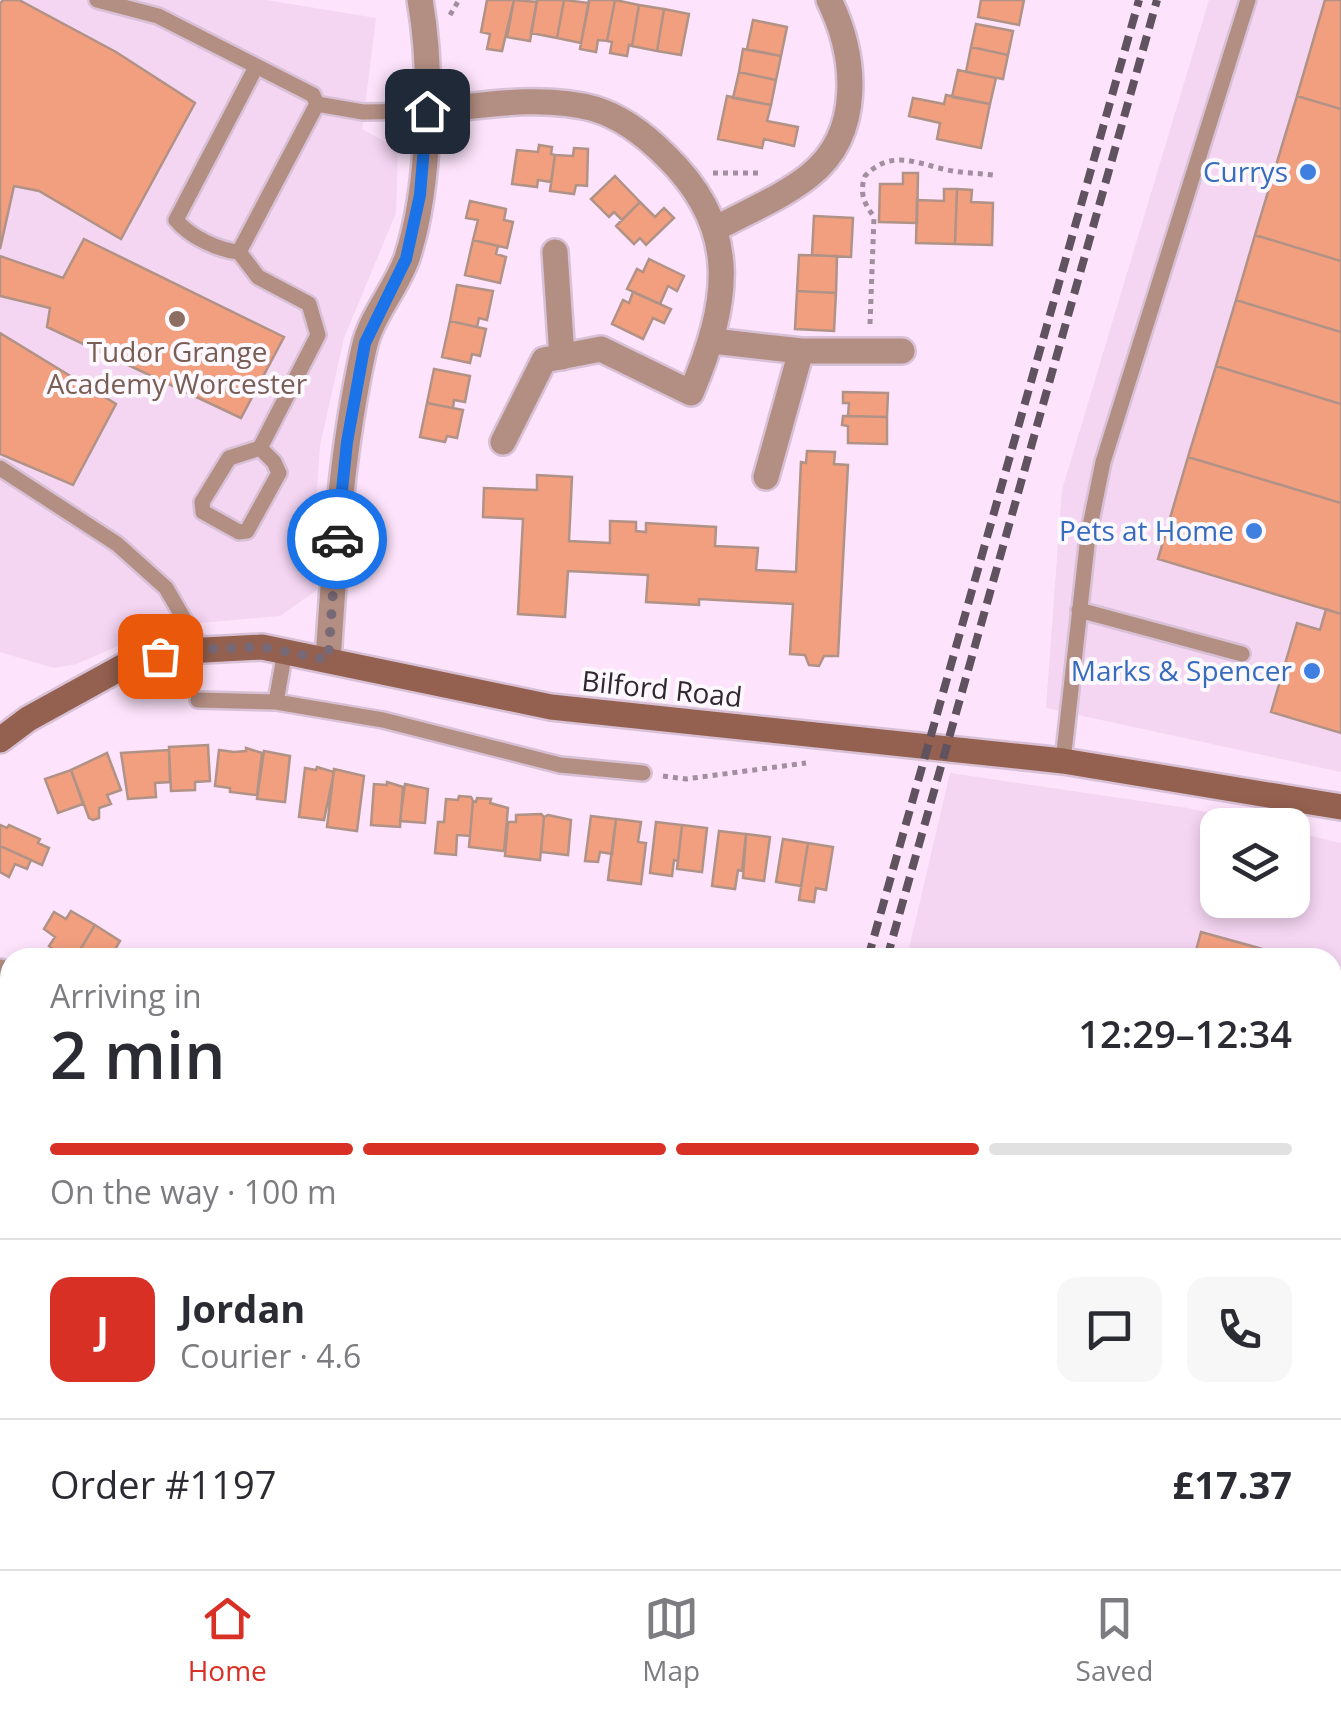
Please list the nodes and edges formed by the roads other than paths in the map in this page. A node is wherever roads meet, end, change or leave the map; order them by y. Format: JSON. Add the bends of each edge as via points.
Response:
{"nodes":[{"id":1,"x":98,"y":0,"type":"edge"},
{"id":2,"x":420,"y":0,"type":"edge"},
{"id":3,"x":829,"y":0,"type":"edge"},
{"id":4,"x":1248,"y":0,"type":"edge"},
{"id":5,"x":256,"y":67,"type":"junction"},
{"id":6,"x":317,"y":104,"type":"junction"},
{"id":7,"x":427,"y":111,"type":"junction"},
{"id":8,"x":715,"y":229,"type":"junction"},
{"id":9,"x":240,"y":252,"type":"junction"},
{"id":10,"x":555,"y":252,"type":"dead end"},
{"id":11,"x":713,"y":342,"type":"junction"},
{"id":12,"x":801,"y":351,"type":"junction"},
{"id":13,"x":902,"y":351,"type":"dead end"},
{"id":14,"x":562,"y":357,"type":"junction"},
{"id":15,"x":503,"y":442,"type":"dead end"},
{"id":16,"x":260,"y":448,"type":"junction"},
{"id":17,"x":0,"y":468,"type":"edge"},
{"id":18,"x":766,"y":477,"type":"dead end"},
{"id":19,"x":1079,"y":610,"type":"junction"},
{"id":20,"x":202,"y":650,"type":"junction"},
{"id":21,"x":285,"y":652,"type":"junction"},
{"id":22,"x":1242,"y":654,"type":"dead end"},
{"id":23,"x":328,"y":660,"type":"junction"},
{"id":24,"x":198,"y":700,"type":"dead end"},
{"id":25,"x":276,"y":702,"type":"junction"},
{"id":26,"x":0,"y":740,"type":"edge"},
{"id":27,"x":1064,"y":761,"type":"junction"},
{"id":28,"x":643,"y":773,"type":"road end"},
{"id":29,"x":1341,"y":807,"type":"edge"}],
"edges":[{"from":1,"to":5,"type":"lane","via":[[158,16]]},
{"from":2,"to":7,"type":"street"},
{"from":3,"to":8,"type":"street","via":[[843,28],[852,86],[830,152],[797,185]]},
{"from":4,"to":19,"type":"lane","via":[[1103,462]]},
{"from":5,"to":6,"type":"lane","via":[[313,95]]},
{"from":5,"to":9,"type":"lane","via":[[176,220],[226,251]]},
{"from":6,"to":7,"type":"lane","via":[[363,112]]},
{"from":6,"to":9,"type":"lane"},
{"from":7,"to":8,"type":"street","via":[[569,105],[620,120],[681,172]]},
{"from":7,"to":23,"type":"street","via":[[406,259],[365,343],[347,442]]},
{"from":8,"to":11,"type":"street","via":[[722,279]]},
{"from":9,"to":16,"type":"lane","via":[[258,277],[310,304],[318,334]]},
{"from":10,"to":14,"type":"street"},
{"from":11,"to":12,"type":"street"},
{"from":11,"to":14,"type":"street","via":[[691,393],[601,349]]},
{"from":12,"to":13,"type":"street"},
{"from":12,"to":18,"type":"street"},
{"from":14,"to":15,"type":"street","via":[[544,360]]},
{"from":16,"to":16,"type":"lane","via":[[279,473],[247,531],[239,532],[203,512],[202,502],[229,458]]},
{"from":17,"to":20,"type":"lane","via":[[117,544],[166,588]]},
{"from":19,"to":22,"type":"lane"},
{"from":19,"to":27,"type":"lane"},
{"from":20,"to":21,"type":"street","name":"Bilford Road"},
{"from":20,"to":26,"type":"street","name":"Bilford Road","via":[[135,660]]},
{"from":21,"to":23,"type":"street","name":"Bilford Road"},
{"from":21,"to":25,"type":"lane"},
{"from":23,"to":27,"type":"street","name":"Bilford Road","via":[[551,707]]},
{"from":24,"to":25,"type":"lane"},
{"from":25,"to":28,"type":"lane","via":[[383,720],[560,765]]},
{"from":27,"to":29,"type":"street","name":"Bilford Road"}]}
